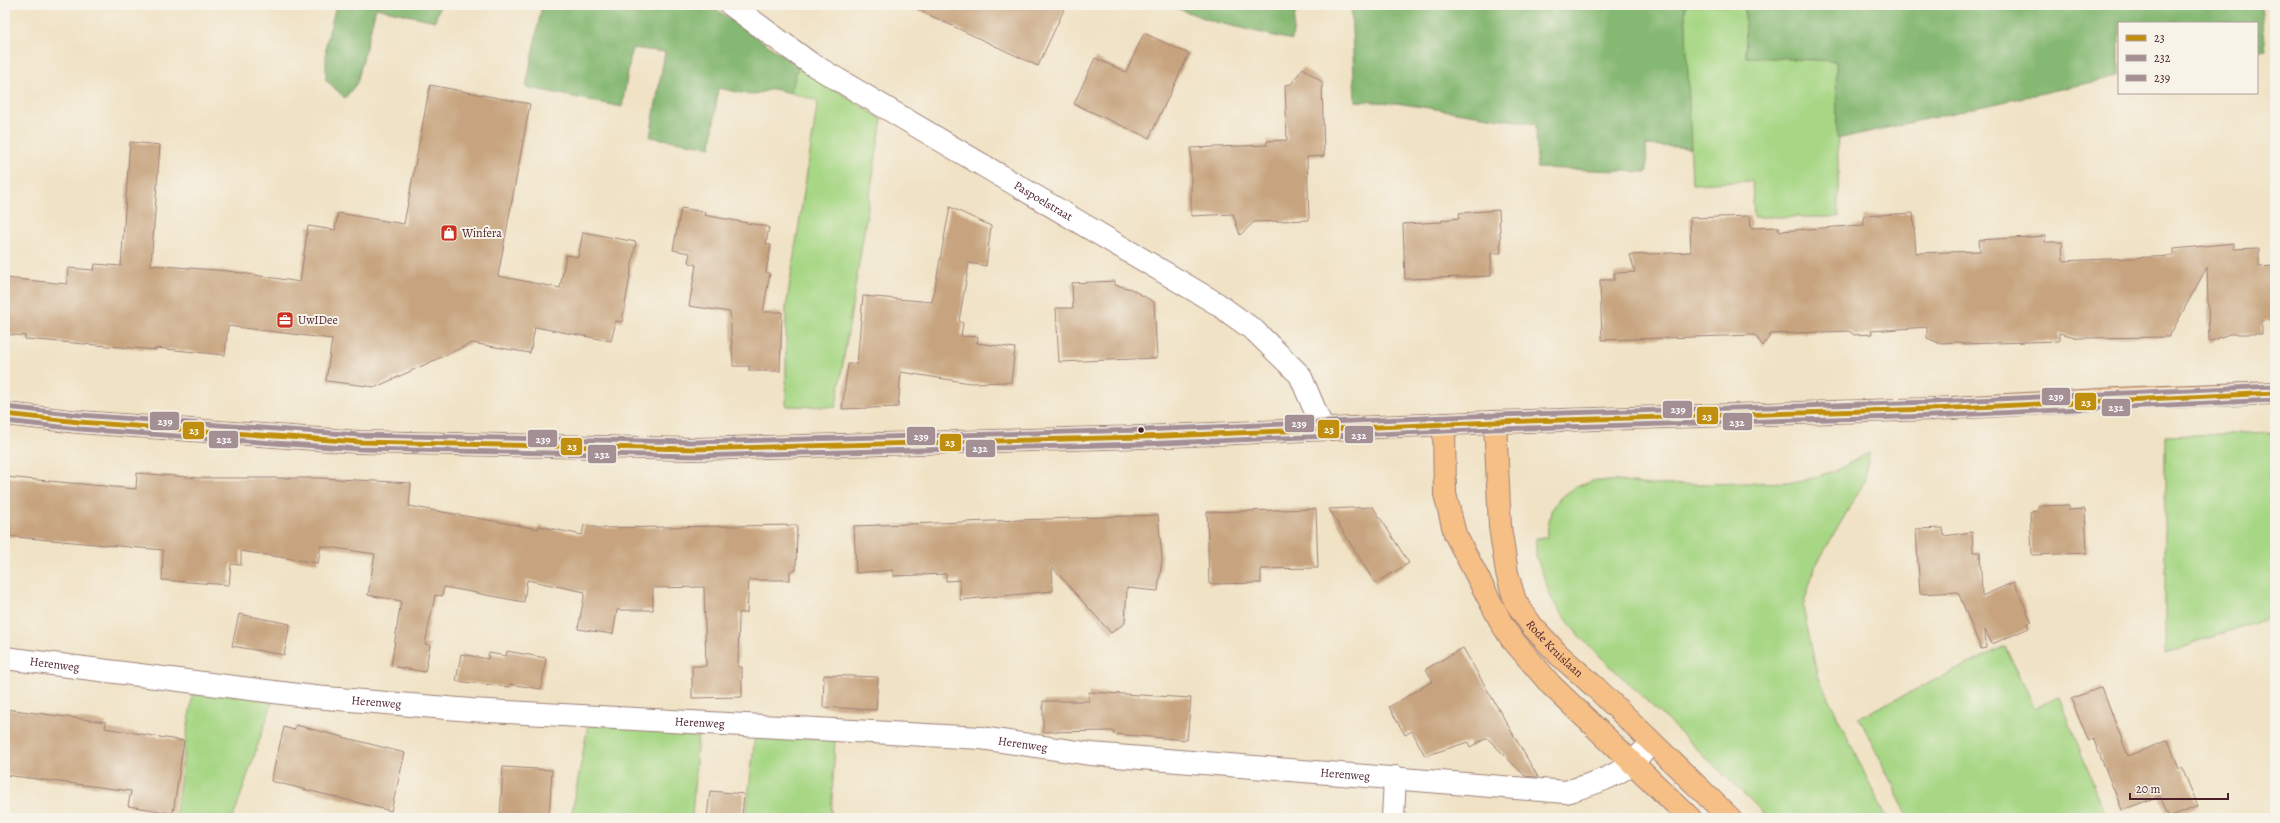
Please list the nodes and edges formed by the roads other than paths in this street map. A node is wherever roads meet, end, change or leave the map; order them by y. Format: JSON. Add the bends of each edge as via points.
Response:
{"nodes":[{"id":1,"x":731,"y":5,"type":"edge"},
{"id":2,"x":2275,"y":393,"type":"edge"},
{"id":3,"x":5,"y":414,"type":"edge"},
{"id":4,"x":1496,"y":422,"type":"junction"},
{"id":5,"x":1444,"y":424,"type":"junction"},
{"id":6,"x":1323,"y":429,"type":"junction"},
{"id":7,"x":5,"y":658,"type":"edge"},
{"id":8,"x":1652,"y":743,"type":"junction"},
{"id":9,"x":1632,"y":763,"type":"junction"},
{"id":10,"x":1395,"y":777,"type":"junction"},
{"id":11,"x":1393,"y":818,"type":"edge"},
{"id":12,"x":1690,"y":818,"type":"edge"},
{"id":13,"x":1730,"y":818,"type":"edge"}],
"edges":[{"from":1,"to":6,"type":"street","name":"Paspoelstraat","via":[[810,63],[1216,303],[1255,331],[1300,375]]},
{"from":2,"to":4,"type":"main road","via":[[1933,409]]},
{"from":3,"to":6,"type":"main road","via":[[79,422],[359,442],[694,449],[1142,437]]},
{"from":4,"to":5,"type":"main road"},
{"from":4,"to":8,"type":"main road","name":"Rode Kruislaan","via":[[1500,527],[1507,573],[1515,601],[1532,626],[1559,655]]},
{"from":5,"to":6,"type":"main road"},
{"from":5,"to":9,"type":"main road","name":"Rode Kruislaan","via":[[1445,494],[1455,534],[1502,624],[1551,685]]},
{"from":7,"to":10,"type":"street","name":"Herenweg","via":[[314,698],[479,711],[981,738],[1091,754]]},
{"from":8,"to":9,"type":"street","name":"Herenweg"},
{"from":8,"to":13,"type":"main road","name":"Rode Kruislaan"},
{"from":9,"to":10,"type":"street","name":"Herenweg","via":[[1594,784],[1566,792]]},
{"from":9,"to":12,"type":"main road","name":"Rode Kruislaan"},
{"from":10,"to":11,"type":"street"}]}
